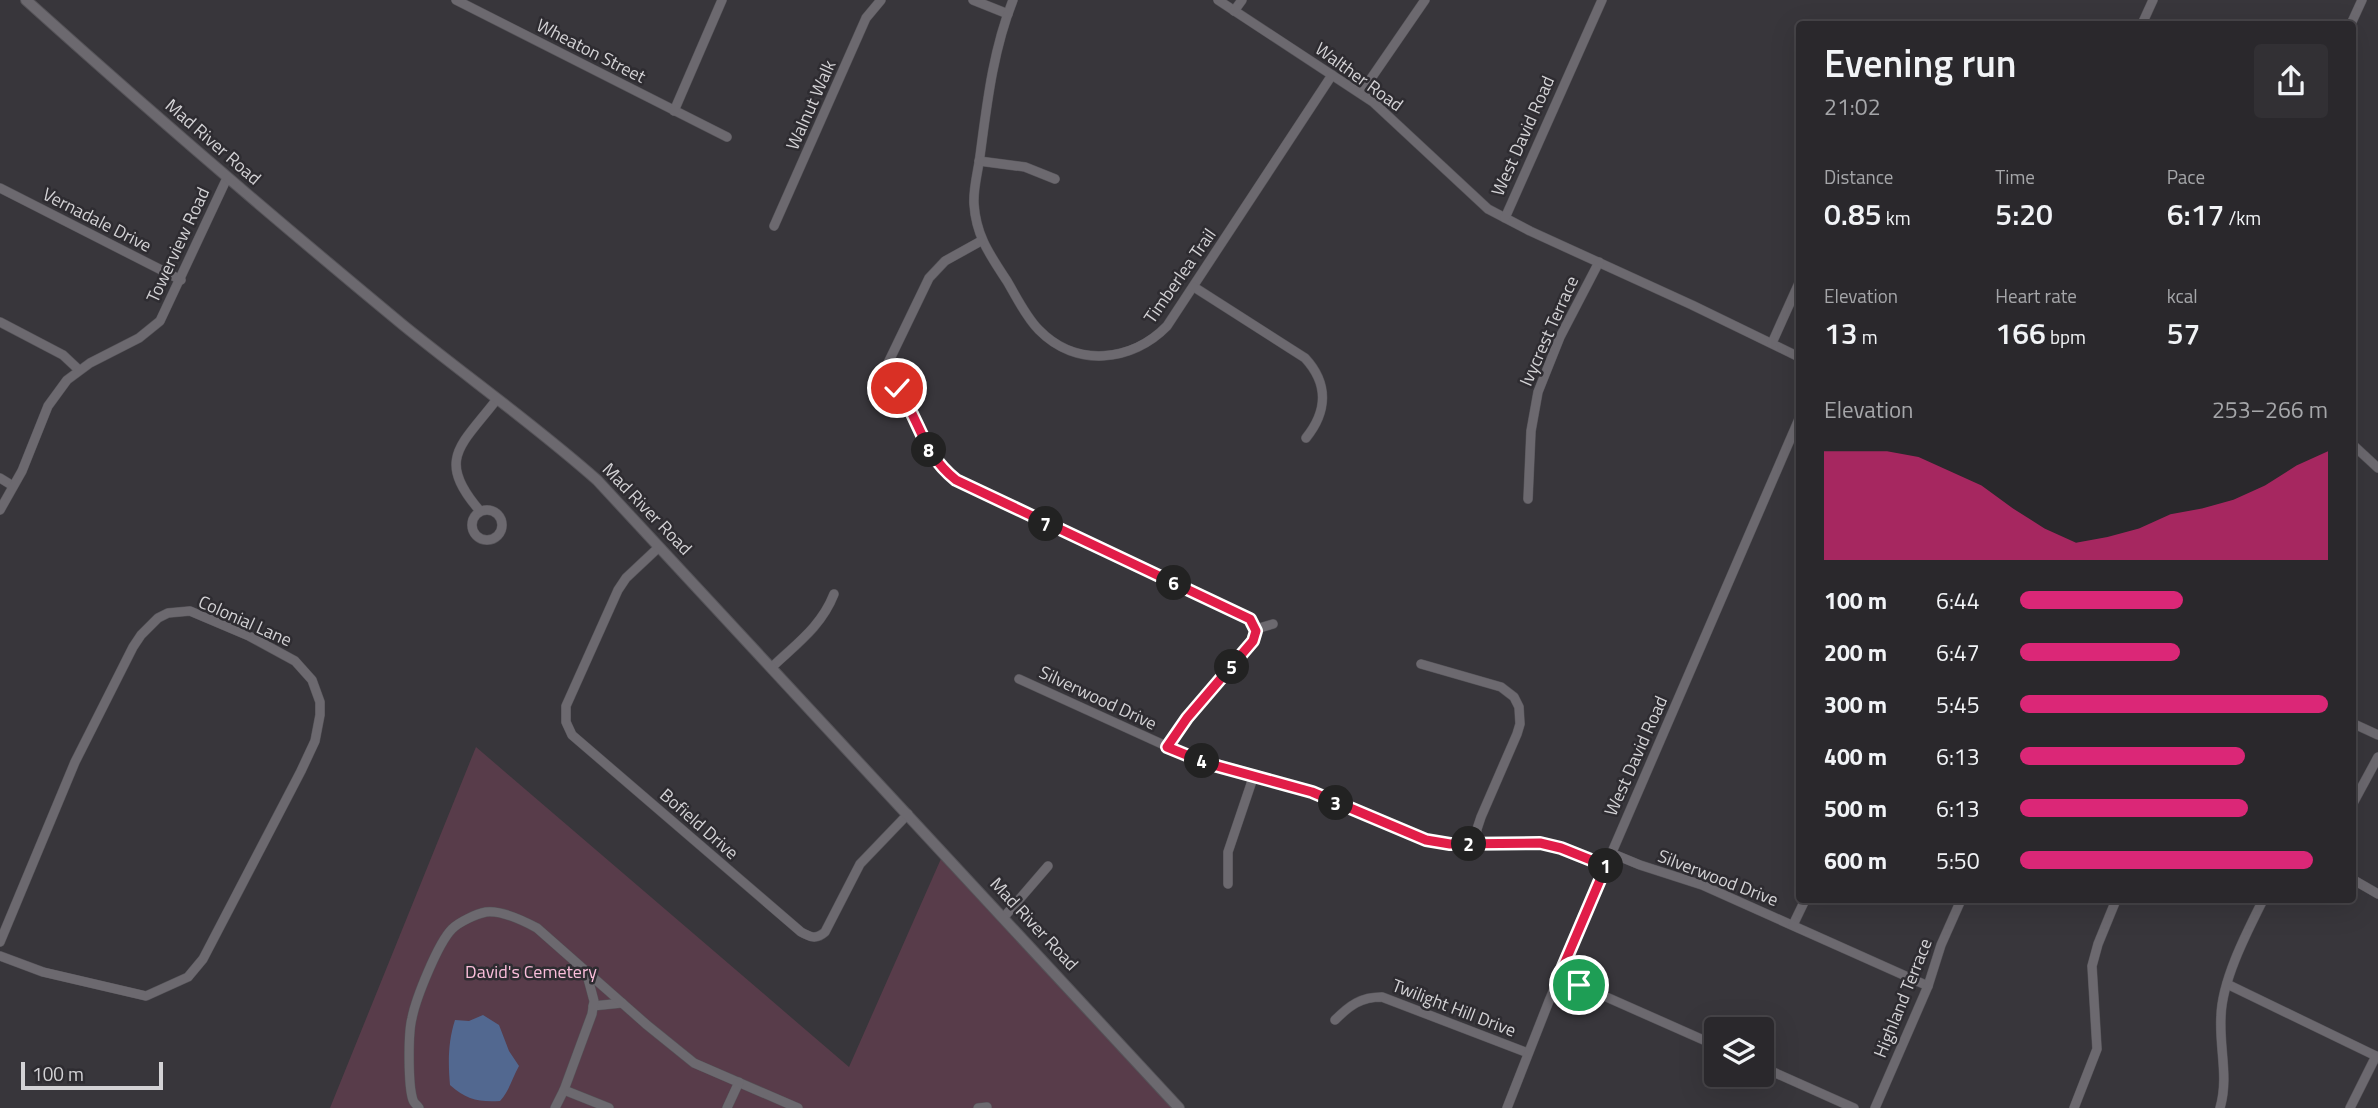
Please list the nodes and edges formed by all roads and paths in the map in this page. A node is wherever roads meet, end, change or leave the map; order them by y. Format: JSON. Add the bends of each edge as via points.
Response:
{"nodes":[{"id":1,"x":26,"y":0,"type":"edge"},
{"id":2,"x":456,"y":0,"type":"edge"},
{"id":3,"x":722,"y":0,"type":"edge"},
{"id":4,"x":881,"y":0,"type":"edge"},
{"id":5,"x":972,"y":0,"type":"edge"},
{"id":6,"x":1013,"y":0,"type":"edge"},
{"id":7,"x":1218,"y":0,"type":"edge"},
{"id":8,"x":1242,"y":0,"type":"edge"},
{"id":9,"x":1425,"y":0,"type":"edge"},
{"id":10,"x":1601,"y":0,"type":"edge"},
{"id":11,"x":2153,"y":0,"type":"edge"},
{"id":12,"x":2362,"y":0,"type":"edge"},
{"id":13,"x":1234,"y":10,"type":"junction"},
{"id":14,"x":1008,"y":14,"type":"junction"},
{"id":15,"x":2147,"y":21,"type":"edge"},
{"id":16,"x":2352,"y":21,"type":"edge"},
{"id":17,"x":1332,"y":75,"type":"junction"},
{"id":18,"x":1361,"y":93,"type":"junction"},
{"id":19,"x":674,"y":111,"type":"junction"},
{"id":20,"x":727,"y":137,"type":"dead end"},
{"id":21,"x":979,"y":161,"type":"junction"},
{"id":22,"x":228,"y":177,"type":"junction"},
{"id":23,"x":1055,"y":179,"type":"dead end"},
{"id":24,"x":0,"y":188,"type":"edge"},
{"id":25,"x":1504,"y":218,"type":"junction"},
{"id":26,"x":774,"y":226,"type":"dead end"},
{"id":27,"x":981,"y":241,"type":"junction"},
{"id":28,"x":1599,"y":262,"type":"junction"},
{"id":29,"x":181,"y":280,"type":"junction"},
{"id":30,"x":1194,"y":286,"type":"junction"},
{"id":31,"x":1796,"y":291,"type":"edge"},
{"id":32,"x":0,"y":323,"type":"edge"},
{"id":33,"x":1772,"y":344,"type":"junction"},
{"id":34,"x":1796,"y":356,"type":"edge"},
{"id":35,"x":79,"y":370,"type":"junction"},
{"id":36,"x":496,"y":399,"type":"junction"},
{"id":37,"x":1796,"y":426,"type":"edge"},
{"id":38,"x":1306,"y":438,"type":"dead end"},
{"id":39,"x":2356,"y":447,"type":"edge"},
{"id":40,"x":2378,"y":468,"type":"edge"},
{"id":41,"x":0,"y":478,"type":"edge"},
{"id":42,"x":13,"y":486,"type":"junction"},
{"id":43,"x":1528,"y":499,"type":"dead end"},
{"id":44,"x":0,"y":510,"type":"edge"},
{"id":45,"x":480,"y":511,"type":"dead end"},
{"id":46,"x":659,"y":547,"type":"junction"},
{"id":47,"x":834,"y":594,"type":"dead end"},
{"id":48,"x":1273,"y":624,"type":"dead end"},
{"id":49,"x":1256,"y":629,"type":"junction"},
{"id":50,"x":1421,"y":664,"type":"dead end"},
{"id":51,"x":771,"y":668,"type":"junction"},
{"id":52,"x":1018,"y":679,"type":"dead end"},
{"id":53,"x":2356,"y":725,"type":"edge"},
{"id":54,"x":2378,"y":735,"type":"edge"},
{"id":55,"x":1167,"y":747,"type":"junction"},
{"id":56,"x":2378,"y":757,"type":"edge"},
{"id":57,"x":1254,"y":775,"type":"junction"},
{"id":58,"x":2356,"y":798,"type":"edge"},
{"id":59,"x":908,"y":814,"type":"junction"},
{"id":60,"x":1476,"y":843,"type":"junction"},
{"id":61,"x":1611,"y":853,"type":"junction"},
{"id":62,"x":1048,"y":866,"type":"dead end"},
{"id":63,"x":1606,"y":866,"type":"junction"},
{"id":64,"x":2356,"y":882,"type":"edge"},
{"id":65,"x":1228,"y":884,"type":"dead end"},
{"id":66,"x":2378,"y":894,"type":"edge"},
{"id":67,"x":1804,"y":903,"type":"edge"},
{"id":68,"x":1960,"y":903,"type":"edge"},
{"id":69,"x":2115,"y":903,"type":"edge"},
{"id":70,"x":2262,"y":903,"type":"edge"},
{"id":71,"x":1004,"y":917,"type":"junction"},
{"id":72,"x":1793,"y":925,"type":"junction"},
{"id":73,"x":0,"y":942,"type":"edge"},
{"id":74,"x":0,"y":956,"type":"edge"},
{"id":75,"x":586,"y":971,"type":"junction"},
{"id":76,"x":1559,"y":976,"type":"junction"},
{"id":77,"x":2227,"y":984,"type":"junction"},
{"id":78,"x":1928,"y":986,"type":"junction"},
{"id":79,"x":622,"y":1003,"type":"junction"},
{"id":80,"x":593,"y":1006,"type":"junction"},
{"id":81,"x":1335,"y":1020,"type":"dead end"},
{"id":82,"x":1704,"y":1040,"type":"edge"},
{"id":83,"x":1528,"y":1053,"type":"junction"},
{"id":84,"x":2377,"y":1057,"type":"edge"},
{"id":85,"x":1774,"y":1072,"type":"edge"},
{"id":86,"x":738,"y":1082,"type":"junction"},
{"id":87,"x":564,"y":1090,"type":"junction"},
{"id":88,"x":419,"y":1108,"type":"edge"},
{"id":89,"x":555,"y":1108,"type":"edge"},
{"id":90,"x":608,"y":1108,"type":"edge"},
{"id":91,"x":727,"y":1108,"type":"edge"},
{"id":92,"x":798,"y":1108,"type":"edge"},
{"id":93,"x":1179,"y":1108,"type":"edge"},
{"id":94,"x":1507,"y":1108,"type":"edge"},
{"id":95,"x":1854,"y":1108,"type":"edge"},
{"id":96,"x":1875,"y":1108,"type":"edge"},
{"id":97,"x":2074,"y":1108,"type":"edge"},
{"id":98,"x":2220,"y":1108,"type":"edge"},
{"id":99,"x":2350,"y":1108,"type":"edge"}],
"edges":[{"from":1,"to":22,"type":"street","name":"Mad River Road"},
{"from":2,"to":19,"type":"street","name":"Wheaton Street"},
{"from":3,"to":19,"type":"street"},
{"from":4,"to":26,"type":"street","name":"Walnut Walk","via":[[866,18]]},
{"from":5,"to":14,"type":"street"},
{"from":6,"to":14,"type":"street","name":"Timberlea Trail"},
{"from":7,"to":13,"type":"street","name":"Walther Road"},
{"from":8,"to":13,"type":"street"},
{"from":9,"to":18,"type":"street"},
{"from":10,"to":25,"type":"street","name":"West David Road"},
{"from":11,"to":15,"type":"street"},
{"from":12,"to":16,"type":"street"},
{"from":13,"to":17,"type":"street","name":"Walther Road"},
{"from":14,"to":21,"type":"street","name":"Timberlea Trail","via":[[992,73]]},
{"from":17,"to":18,"type":"street","name":"Walther Road"},
{"from":17,"to":30,"type":"street","name":"Timberlea Trail"},
{"from":18,"to":25,"type":"street","name":"Walther Road","via":[[1476,200]]},
{"from":19,"to":20,"type":"street","name":"Wheaton Street"},
{"from":21,"to":23,"type":"street","via":[[1025,167]]},
{"from":21,"to":27,"type":"street","name":"Timberlea Trail","via":[[974,203]]},
{"from":22,"to":29,"type":"street","name":"Towerview Road"},
{"from":22,"to":36,"type":"street","name":"Mad River Road"},
{"from":24,"to":29,"type":"street","name":"Vernadale Drive"},
{"from":25,"to":28,"type":"street","name":"West David Road"},
{"from":27,"to":30,"type":"street","name":"Timberlea Trail","via":[[1040,331],[1080,354],[1115,356],[1145,345],[1167,326]]},
{"from":27,"to":49,"type":"street","via":[[945,261],[929,278],[887,368],[934,459],[968,487],[1245,616]]},
{"from":28,"to":33,"type":"street","name":"West David Road"},
{"from":28,"to":43,"type":"street","name":"Ivycrest Terrace","via":[[1560,337],[1536,399]]},
{"from":29,"to":35,"type":"street","name":"Towerview Road","via":[[160,321],[139,338]]},
{"from":30,"to":38,"type":"street","via":[[1312,366],[1323,388],[1323,405]]},
{"from":31,"to":33,"type":"street"},
{"from":32,"to":35,"type":"street","via":[[63,355]]},
{"from":33,"to":34,"type":"street","name":"West David Road"},
{"from":35,"to":42,"type":"street","name":"Towerview Road","via":[[48,405]]},
{"from":36,"to":45,"type":"street","via":[[455,462],[463,492]]},
{"from":36,"to":46,"type":"street","name":"Mad River Road","via":[[586,470]]},
{"from":37,"to":61,"type":"street","name":"West David Road"},
{"from":39,"to":40,"type":"street"},
{"from":41,"to":42,"type":"street"},
{"from":42,"to":44,"type":"street","name":"Towerview Road"},
{"from":46,"to":51,"type":"street","name":"Mad River Road"},
{"from":46,"to":59,"type":"street","name":"Bofield Drive","via":[[618,590],[566,706],[567,726],[581,745],[801,932],[816,937],[825,932],[860,864]]},
{"from":47,"to":51,"type":"street","via":[[818,624]]},
{"from":48,"to":49,"type":"street"},
{"from":49,"to":55,"type":"street","via":[[1253,641]]},
{"from":50,"to":60,"type":"street","via":[[1501,687],[1519,707],[1520,724],[1481,817]]},
{"from":51,"to":59,"type":"street","name":"Mad River Road"},
{"from":52,"to":55,"type":"street","name":"Silverwood Drive"},
{"from":53,"to":54,"type":"street"},
{"from":55,"to":57,"type":"street","name":"Silverwood Drive"},
{"from":56,"to":58,"type":"street"},
{"from":57,"to":60,"type":"street","name":"Silverwood Drive","via":[[1312,792],[1426,840]]},
{"from":57,"to":65,"type":"street","via":[[1228,852]]},
{"from":59,"to":71,"type":"street","name":"Mad River Road"},
{"from":60,"to":63,"type":"street","name":"Silverwood Drive","via":[[1540,843]]},
{"from":61,"to":63,"type":"street","name":"West David Road"},
{"from":61,"to":72,"type":"street","name":"Silverwood Drive","via":[[1702,885]]},
{"from":62,"to":71,"type":"street"},
{"from":63,"to":76,"type":"street","name":"West David Road"},
{"from":64,"to":66,"type":"street"},
{"from":67,"to":72,"type":"street"},
{"from":68,"to":78,"type":"street","name":"Highland Terrace"},
{"from":69,"to":97,"type":"street","via":[[2092,966],[2097,1049]]},
{"from":70,"to":77,"type":"street"},
{"from":71,"to":93,"type":"street","name":"Mad River Road"},
{"from":72,"to":78,"type":"street","name":"Silverwood Drive"},
{"from":73,"to":74,"type":"street","name":"Colonial Lane","via":[[75,762],[133,647],[151,623],[169,613],[198,613],[303,668],[320,702],[315,741],[203,959],[188,977],[146,996],[43,972]]},
{"from":75,"to":79,"type":"street"},
{"from":75,"to":80,"type":"street"},
{"from":75,"to":88,"type":"street","via":[[523,921],[486,912],[452,930],[442,943],[411,1021],[410,1071],[413,1101]]},
{"from":76,"to":82,"type":"street"},
{"from":76,"to":83,"type":"street","name":"West David Road"},
{"from":77,"to":84,"type":"street"},
{"from":77,"to":98,"type":"street","via":[[2221,1015],[2225,1083]]},
{"from":78,"to":96,"type":"street","name":"Highland Terrace"},
{"from":79,"to":80,"type":"street"},
{"from":79,"to":86,"type":"street","via":[[694,1063]]},
{"from":80,"to":87,"type":"street"},
{"from":81,"to":83,"type":"street","name":"Twilight Hill Drive","via":[[1360,999],[1382,996]]},
{"from":83,"to":94,"type":"street","name":"West David Road"},
{"from":84,"to":99,"type":"street"},
{"from":85,"to":95,"type":"street"},
{"from":86,"to":91,"type":"street"},
{"from":86,"to":92,"type":"street"},
{"from":87,"to":89,"type":"street"},
{"from":87,"to":90,"type":"street"}]}
